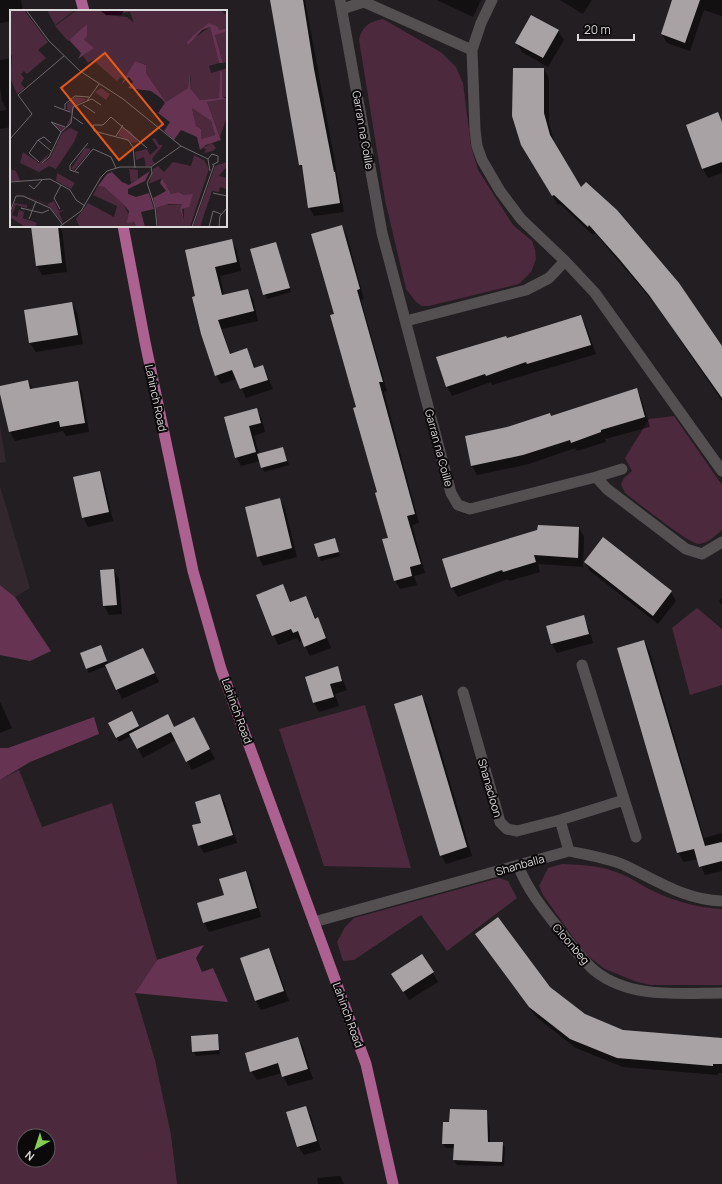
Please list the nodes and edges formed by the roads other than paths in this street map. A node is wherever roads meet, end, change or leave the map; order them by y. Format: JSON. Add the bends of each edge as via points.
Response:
{"nodes":[{"id":1,"x":82,"y":0,"type":"edge"},
{"id":2,"x":492,"y":0,"type":"edge"},
{"id":3,"x":341,"y":4,"type":"edge"},
{"id":4,"x":84,"y":10,"type":"edge"},
{"id":5,"x":472,"y":50,"type":"junction"},
{"id":6,"x":123,"y":227,"type":"edge"},
{"id":7,"x":565,"y":261,"type":"junction"},
{"id":8,"x":406,"y":321,"type":"junction"},
{"id":9,"x":622,"y":469,"type":"dead end"},
{"id":10,"x":722,"y":470,"type":"edge"},
{"id":11,"x":596,"y":477,"type":"junction"},
{"id":12,"x":722,"y":542,"type":"edge"},
{"id":13,"x":582,"y":665,"type":"dead end"},
{"id":14,"x":463,"y":692,"type":"dead end"},
{"id":15,"x":624,"y":800,"type":"junction"},
{"id":16,"x":560,"y":820,"type":"junction"},
{"id":17,"x":636,"y":837,"type":"dead end"},
{"id":18,"x":569,"y":851,"type":"junction"},
{"id":19,"x":518,"y":865,"type":"junction"},
{"id":20,"x":722,"y":901,"type":"edge"},
{"id":21,"x":314,"y":922,"type":"junction"},
{"id":22,"x":722,"y":992,"type":"edge"},
{"id":23,"x":393,"y":1184,"type":"edge"}],
"edges":[{"from":1,"to":4,"type":"main road"},
{"from":2,"to":5,"type":"street"},
{"from":3,"to":5,"type":"street","name":"Garran na Coille","via":[[364,2]]},
{"from":3,"to":8,"type":"street","name":"Garran na Coille","via":[[382,233]]},
{"from":5,"to":7,"type":"street","via":[[475,130],[482,160],[500,192],[521,219]]},
{"from":6,"to":21,"type":"main road","name":"Lahinch Road","via":[[193,571],[221,669]]},
{"from":7,"to":8,"type":"street","via":[[549,278],[526,290]]},
{"from":7,"to":10,"type":"street","via":[[595,294]]},
{"from":8,"to":11,"type":"street","name":"Garran na Coille","via":[[451,493],[458,505],[470,509]]},
{"from":9,"to":11,"type":"street","name":"Garran na Coille"},
{"from":11,"to":12,"type":"street","via":[[607,489],[686,549],[702,554]]},
{"from":13,"to":15,"type":"street"},
{"from":14,"to":16,"type":"street","name":"Shanacloon","via":[[500,822],[507,829],[516,831]]},
{"from":15,"to":16,"type":"street","name":"Shanacloon"},
{"from":15,"to":17,"type":"street"},
{"from":16,"to":18,"type":"street"},
{"from":18,"to":19,"type":"street","name":"Shanballa"},
{"from":18,"to":20,"type":"street","name":"Shanballa","via":[[623,865],[666,888],[700,898]]},
{"from":19,"to":21,"type":"street","name":"Shanballa"},
{"from":19,"to":22,"type":"street","name":"Cloonbeg","via":[[524,880],[544,911],[596,971],[619,984],[645,991]]},
{"from":21,"to":23,"type":"main road","name":"Lahinch Road","via":[[366,1064]]}]}
